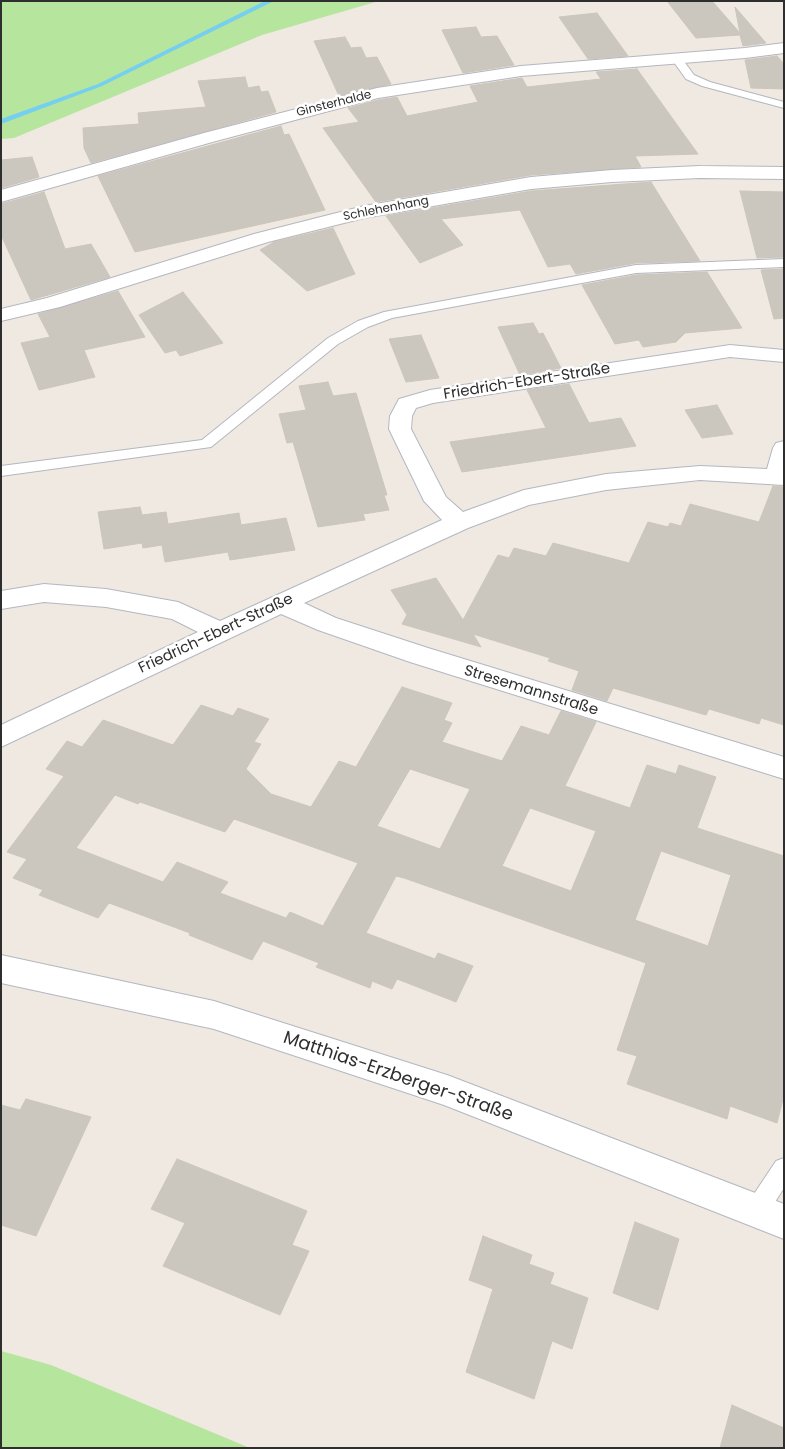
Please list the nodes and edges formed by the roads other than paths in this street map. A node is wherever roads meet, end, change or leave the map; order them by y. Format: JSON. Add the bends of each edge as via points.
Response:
{"nodes":[{"id":1,"x":784,"y":48,"type":"edge"},
{"id":2,"x":676,"y":58,"type":"junction"},
{"id":3,"x":784,"y":105,"type":"edge"},
{"id":4,"x":784,"y":172,"type":"edge"},
{"id":5,"x":1,"y":196,"type":"edge"},
{"id":6,"x":784,"y":263,"type":"edge"},
{"id":7,"x":1,"y":315,"type":"edge"},
{"id":8,"x":784,"y":356,"type":"edge"},
{"id":9,"x":784,"y":448,"type":"edge"},
{"id":10,"x":1,"y":471,"type":"edge"},
{"id":11,"x":780,"y":477,"type":"edge"},
{"id":12,"x":459,"y":522,"type":"junction"},
{"id":13,"x":1,"y":600,"type":"edge"},
{"id":14,"x":281,"y":603,"type":"junction"},
{"id":15,"x":220,"y":632,"type":"junction"},
{"id":16,"x":1,"y":737,"type":"edge"},
{"id":17,"x":784,"y":768,"type":"edge"},
{"id":18,"x":1,"y":969,"type":"edge"},
{"id":19,"x":784,"y":1168,"type":"edge"},
{"id":20,"x":770,"y":1217,"type":"edge"}],
"edges":[{"from":1,"to":2,"type":"street","name":"Ginsterhalde"},
{"from":2,"to":3,"type":"lane","via":[[690,77],[706,84]]},
{"from":2,"to":5,"type":"street","name":"Ginsterhalde","via":[[521,71],[377,94]]},
{"from":4,"to":7,"type":"street","name":"Schlehenhang","via":[[700,172],[531,183],[364,212],[261,238],[53,303]]},
{"from":6,"to":10,"type":"lane","via":[[636,269],[389,315],[363,324],[333,341],[206,444]]},
{"from":8,"to":12,"type":"street","name":"Friedrich-Ebert-Straße","via":[[730,351],[430,397],[407,404],[400,429],[436,501]]},
{"from":9,"to":11,"type":"street","name":"Friedrich-Ebert-Straße"},
{"from":11,"to":12,"type":"street","name":"Friedrich-Ebert-Straße","via":[[700,473],[606,482],[524,498]]},
{"from":12,"to":14,"type":"street","name":"Friedrich-Ebert-Straße"},
{"from":13,"to":15,"type":"street","via":[[44,593],[106,598],[178,610]]},
{"from":14,"to":15,"type":"street","name":"Friedrich-Ebert-Straße"},
{"from":14,"to":17,"type":"street","name":"Stresemannstraße","via":[[327,624],[419,655]]},
{"from":15,"to":16,"type":"street","name":"Friedrich-Ebert-Straße"},
{"from":18,"to":20,"type":"street","name":"Matthias-Erzberger-Straße","via":[[214,1015],[447,1090]]},
{"from":19,"to":20,"type":"lane"}]}
